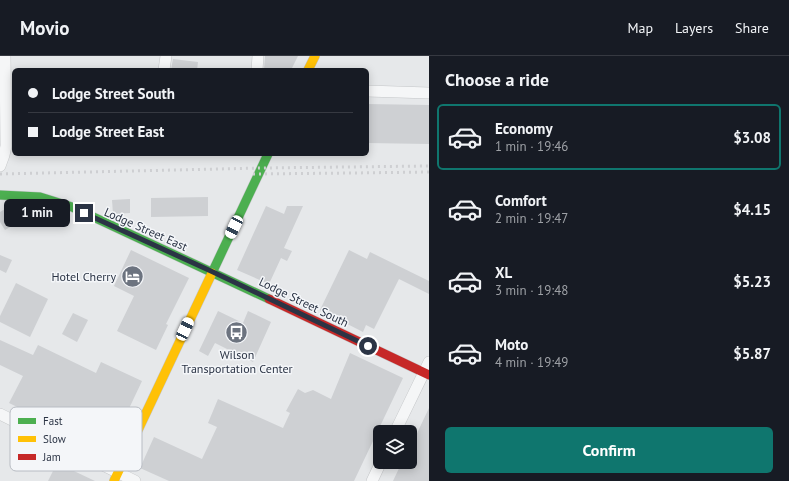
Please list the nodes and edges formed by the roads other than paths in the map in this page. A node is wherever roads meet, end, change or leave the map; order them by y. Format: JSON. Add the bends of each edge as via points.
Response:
{"nodes":[{"id":1,"x":6,"y":56,"type":"edge"},
{"id":2,"x":166,"y":56,"type":"edge"},
{"id":3,"x":258,"y":56,"type":"edge"},
{"id":4,"x":314,"y":56,"type":"edge"},
{"id":5,"x":164,"y":68,"type":"edge"},
{"id":6,"x":257,"y":68,"type":"edge"},
{"id":7,"x":309,"y":68,"type":"edge"},
{"id":8,"x":10,"y":89,"type":"edge"},
{"id":9,"x":369,"y":91,"type":"edge"},
{"id":10,"x":429,"y":93,"type":"edge"},
{"id":11,"x":2,"y":155,"type":"edge"},
{"id":12,"x":267,"y":156,"type":"edge"},
{"id":13,"x":0,"y":166,"type":"edge"},
{"id":14,"x":0,"y":195,"type":"edge"},
{"id":15,"x":213,"y":272,"type":"junction"},
{"id":16,"x":429,"y":362,"type":"edge"},
{"id":17,"x":426,"y":374,"type":"edge"},
{"id":18,"x":0,"y":414,"type":"edge"},
{"id":19,"x":10,"y":419,"type":"edge"},
{"id":20,"x":142,"y":422,"type":"edge"},
{"id":21,"x":400,"y":425,"type":"edge"},
{"id":22,"x":378,"y":469,"type":"edge"},
{"id":23,"x":105,"y":471,"type":"edge"},
{"id":24,"x":116,"y":477,"type":"edge"},
{"id":25,"x":135,"y":481,"type":"edge"},
{"id":26,"x":372,"y":481,"type":"edge"}],
"edges":[{"from":1,"to":8,"type":"street"},
{"from":2,"to":5,"type":"street"},
{"from":3,"to":6,"type":"street"},
{"from":4,"to":7,"type":"street"},
{"from":8,"to":11,"type":"street","via":[[6,146]]},
{"from":9,"to":10,"type":"street"},
{"from":11,"to":13,"type":"street"},
{"from":12,"to":15,"type":"street"},
{"from":14,"to":15,"type":"street","name":"Lodge Street East","via":[[40,197],[72,208]]},
{"from":15,"to":17,"type":"street","name":"Lodge Street South"},
{"from":15,"to":20,"type":"street"},
{"from":16,"to":17,"type":"street"},
{"from":17,"to":21,"type":"street"},
{"from":18,"to":19,"type":"street"},
{"from":22,"to":26,"type":"street"},
{"from":23,"to":24,"type":"street"},
{"from":24,"to":25,"type":"street"}]}
